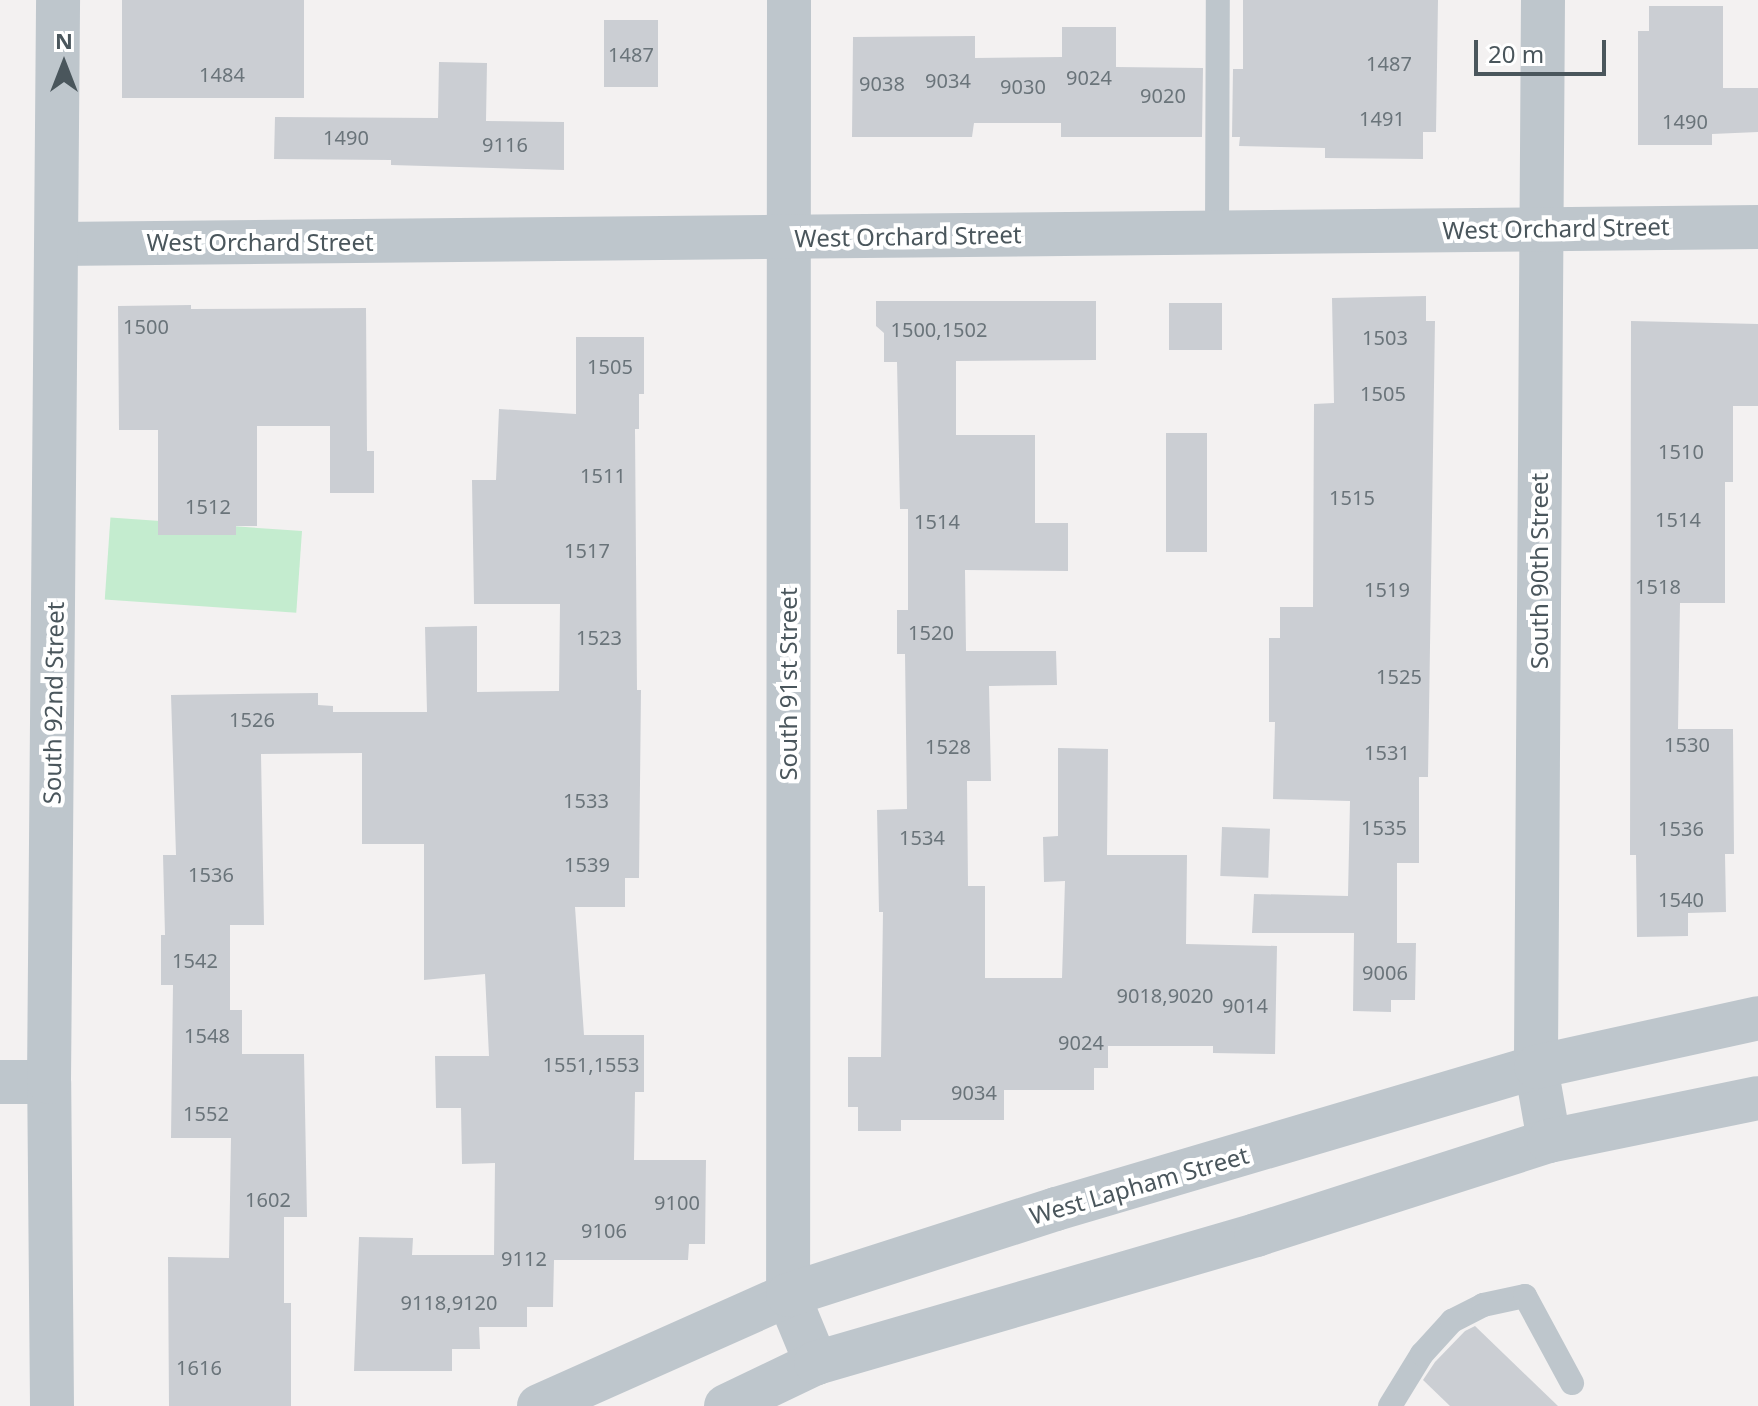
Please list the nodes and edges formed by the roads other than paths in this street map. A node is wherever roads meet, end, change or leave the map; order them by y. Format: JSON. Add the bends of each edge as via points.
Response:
{"nodes":[{"id":1,"x":58,"y":0,"type":"edge"},
{"id":2,"x":789,"y":0,"type":"edge"},
{"id":3,"x":1218,"y":0,"type":"edge"},
{"id":4,"x":1543,"y":0,"type":"edge"},
{"id":5,"x":1758,"y":227,"type":"edge"},
{"id":6,"x":1542,"y":228,"type":"junction"},
{"id":7,"x":1217,"y":233,"type":"junction"},
{"id":8,"x":787,"y":237,"type":"junction"},
{"id":9,"x":57,"y":244,"type":"junction"},
{"id":10,"x":1758,"y":1018,"type":"edge"},
{"id":11,"x":1536,"y":1067,"type":"junction"},
{"id":12,"x":0,"y":1082,"type":"edge"},
{"id":13,"x":49,"y":1082,"type":"junction"},
{"id":14,"x":1758,"y":1098,"type":"edge"},
{"id":15,"x":1549,"y":1141,"type":"junction"},
{"id":16,"x":788,"y":1295,"type":"junction"},
{"id":17,"x":816,"y":1363,"type":"junction"},
{"id":18,"x":1572,"y":1383,"type":"dead end"},
{"id":19,"x":554,"y":1402,"type":"edge"},
{"id":20,"x":52,"y":1406,"type":"edge"},
{"id":21,"x":726,"y":1406,"type":"edge"},
{"id":22,"x":1390,"y":1406,"type":"edge"}],
"edges":[{"from":1,"to":9,"type":"street","name":"South 92nd Street"},
{"from":2,"to":8,"type":"street","name":"South 91st Street"},
{"from":3,"to":7,"type":"lane"},
{"from":4,"to":6,"type":"street","name":"South 90th Street"},
{"from":5,"to":6,"type":"street","name":"West Orchard Street"},
{"from":6,"to":7,"type":"street","name":"West Orchard Street"},
{"from":6,"to":11,"type":"street","name":"South 90th Street"},
{"from":7,"to":8,"type":"street","name":"West Orchard Street"},
{"from":8,"to":9,"type":"street","name":"West Orchard Street"},
{"from":8,"to":16,"type":"street","name":"South 91st Street"},
{"from":9,"to":13,"type":"street","name":"South 92nd Street"},
{"from":10,"to":11,"type":"street","name":"West Lapham Street"},
{"from":11,"to":15,"type":"street","name":"South 90th Street"},
{"from":11,"to":16,"type":"street","name":"West Lapham Street","via":[[1056,1209]]},
{"from":12,"to":13,"type":"street"},
{"from":13,"to":20,"type":"street","name":"South 92nd Street"},
{"from":14,"to":15,"type":"street"},
{"from":15,"to":17,"type":"street","via":[[1256,1235]]},
{"from":16,"to":17,"type":"street","name":"South 91st Street"},
{"from":16,"to":19,"type":"street","name":"West Lapham Street"},
{"from":17,"to":21,"type":"street"},
{"from":18,"to":22,"type":"lane","via":[[1525,1296],[1483,1305],[1452,1321],[1422,1354]]}]}
